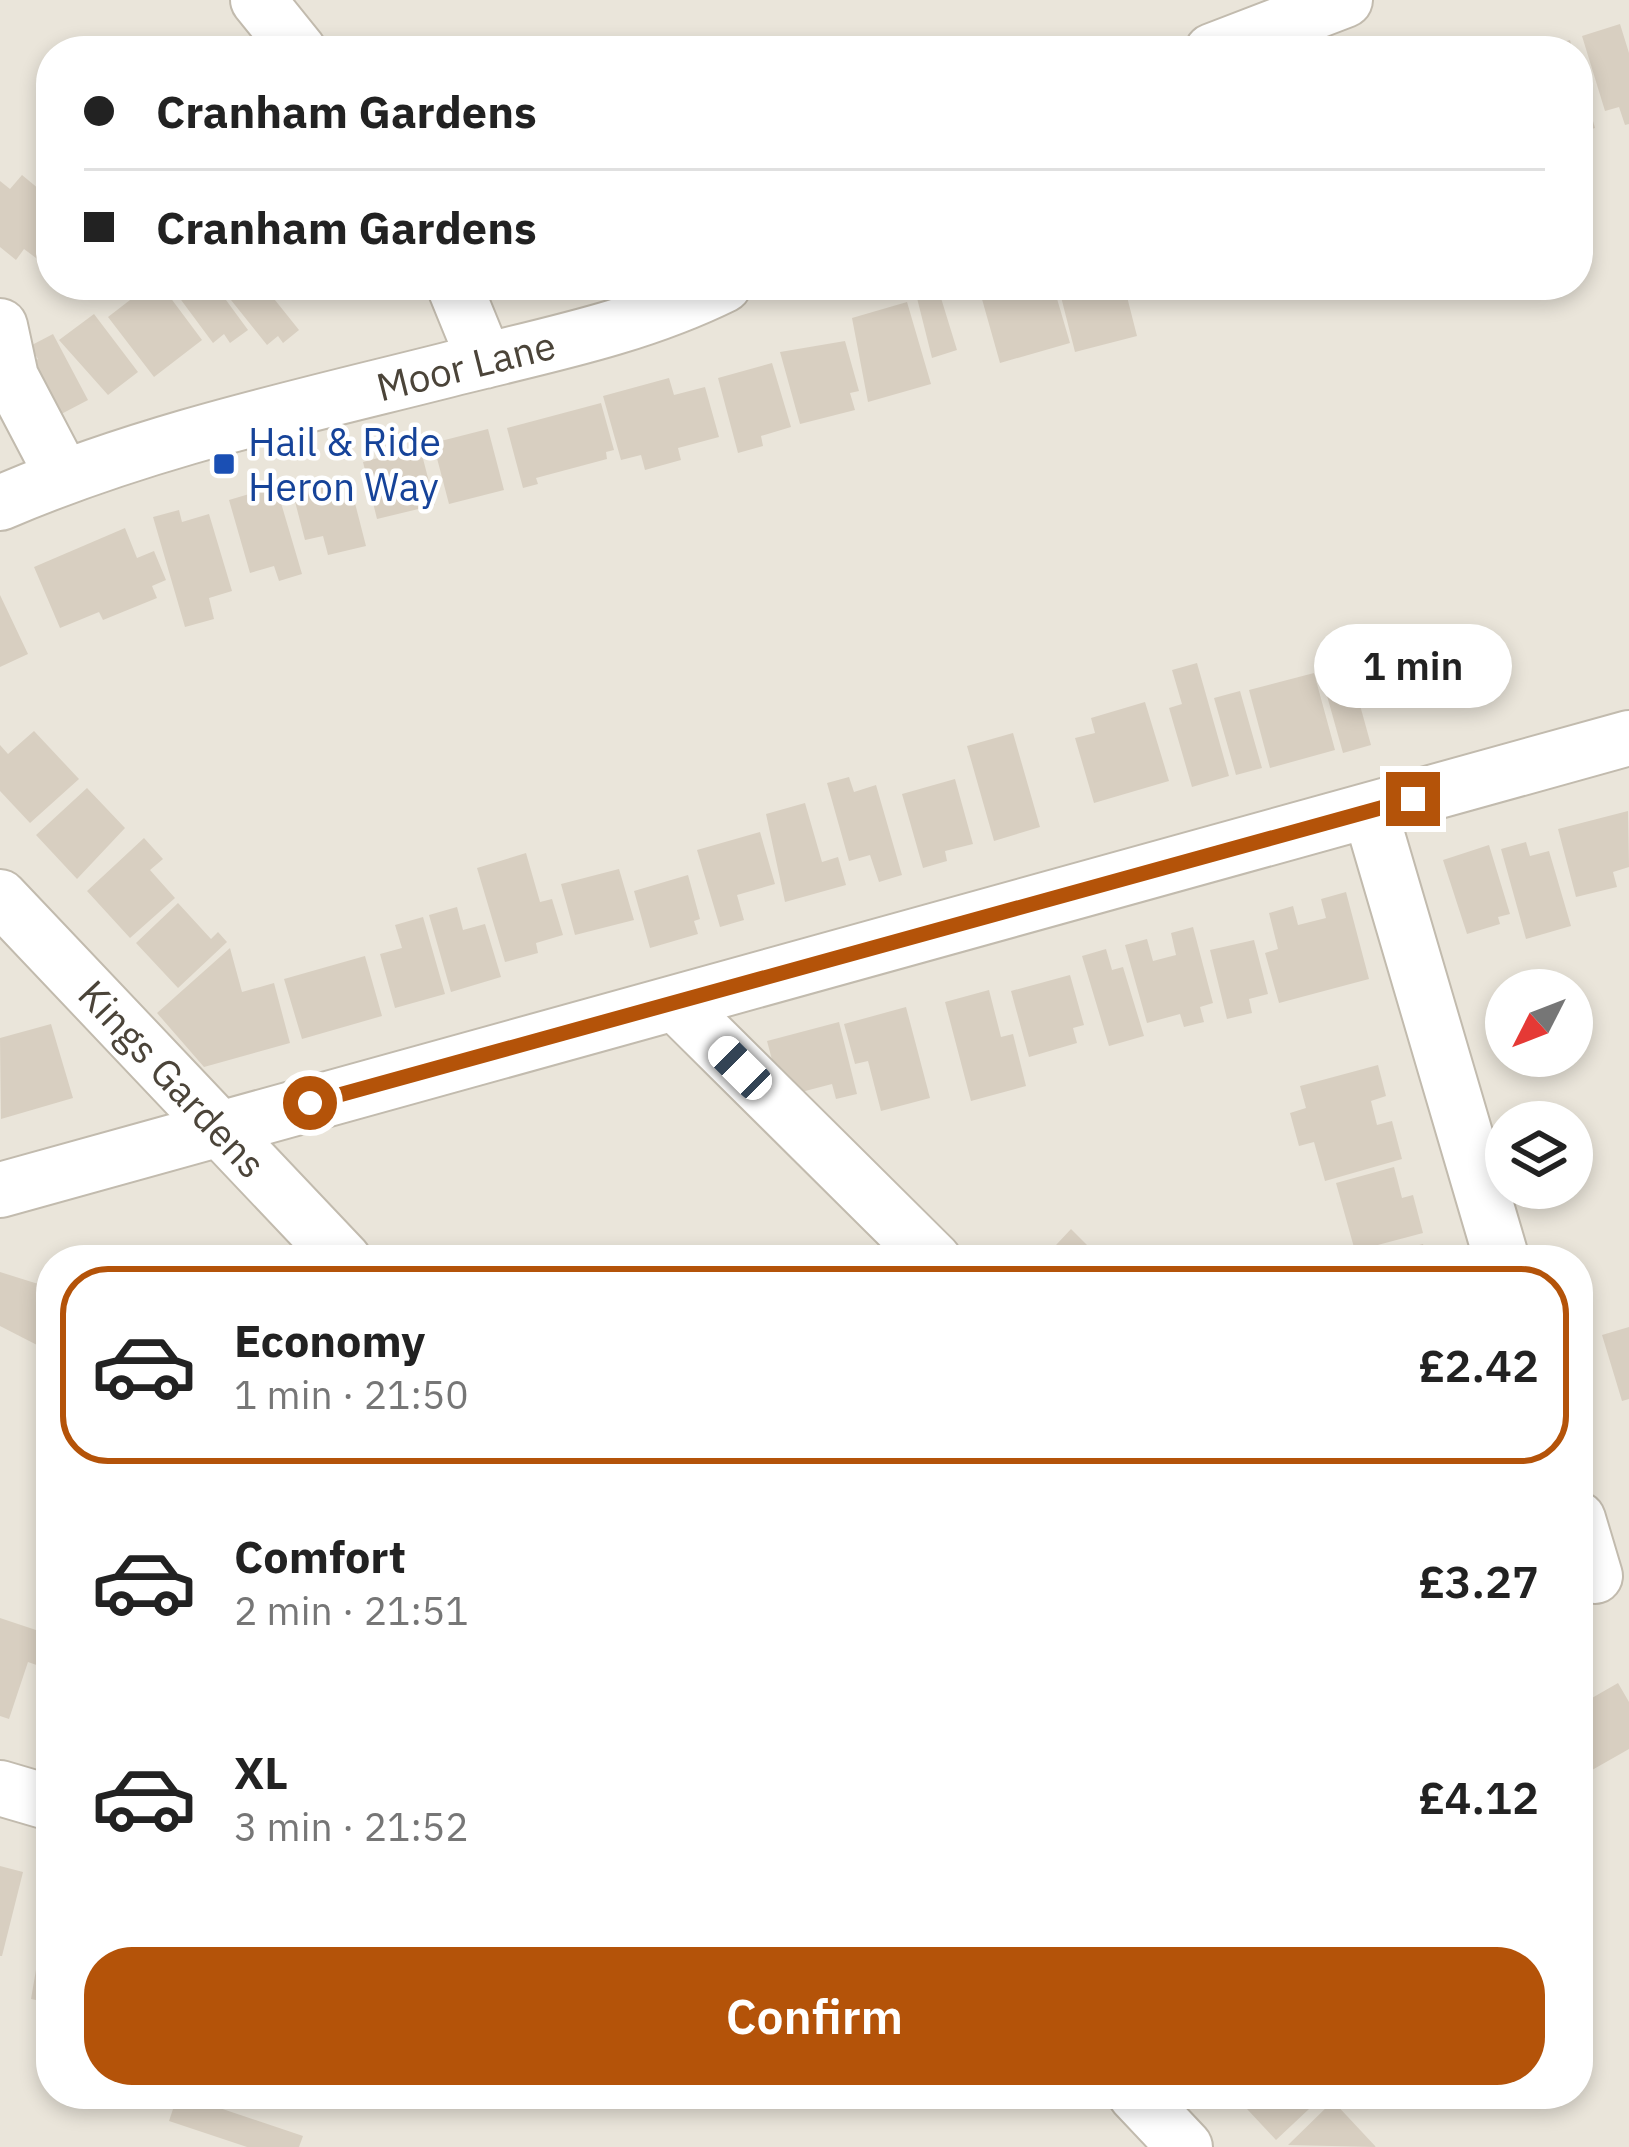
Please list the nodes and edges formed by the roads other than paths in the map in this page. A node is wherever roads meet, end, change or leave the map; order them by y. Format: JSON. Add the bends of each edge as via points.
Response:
{"nodes":[{"id":1,"x":258,"y":0,"type":"edge"},
{"id":2,"x":1345,"y":0,"type":"edge"},
{"id":3,"x":287,"y":36,"type":"edge"},
{"id":4,"x":1251,"y":36,"type":"edge"},
{"id":5,"x":460,"y":300,"type":"edge"},
{"id":6,"x":694,"y":300,"type":"edge"},
{"id":7,"x":5,"y":308,"type":"edge"},
{"id":8,"x":485,"y":361,"type":"junction"},
{"id":9,"x":63,"y":476,"type":"junction"},
{"id":10,"x":0,"y":503,"type":"edge"},
{"id":11,"x":1629,"y":738,"type":"edge"},
{"id":12,"x":1370,"y":811,"type":"junction"},
{"id":13,"x":0,"y":897,"type":"edge"},
{"id":14,"x":676,"y":1004,"type":"junction"},
{"id":15,"x":219,"y":1128,"type":"junction"},
{"id":16,"x":0,"y":1190,"type":"edge"},
{"id":17,"x":330,"y":1245,"type":"edge"},
{"id":18,"x":919,"y":1245,"type":"edge"},
{"id":19,"x":1498,"y":1245,"type":"edge"},
{"id":20,"x":1593,"y":1569,"type":"edge"},
{"id":21,"x":1595,"y":1576,"type":"dead end"},
{"id":22,"x":0,"y":1788,"type":"edge"},
{"id":23,"x":36,"y":1799,"type":"edge"},
{"id":24,"x":1149,"y":2109,"type":"edge"},
{"id":25,"x":1185,"y":2147,"type":"edge"}],
"edges":[{"from":1,"to":3,"type":"street"},
{"from":2,"to":4,"type":"street"},
{"from":5,"to":8,"type":"street"},
{"from":6,"to":8,"type":"street","name":"Moor Lane"},
{"from":7,"to":9,"type":"street","via":[[11,377]]},
{"from":8,"to":9,"type":"street","name":"Moor Lane","via":[[157,443]]},
{"from":9,"to":10,"type":"street","name":"Moor Lane"},
{"from":11,"to":12,"type":"street"},
{"from":12,"to":14,"type":"street"},
{"from":12,"to":19,"type":"street"},
{"from":13,"to":15,"type":"street","name":"Kings Gardens"},
{"from":14,"to":15,"type":"street"},
{"from":14,"to":18,"type":"street"},
{"from":15,"to":16,"type":"street"},
{"from":15,"to":17,"type":"street","name":"Kings Gardens"},
{"from":20,"to":21,"type":"street"},
{"from":22,"to":23,"type":"street"},
{"from":24,"to":25,"type":"street"}]}
